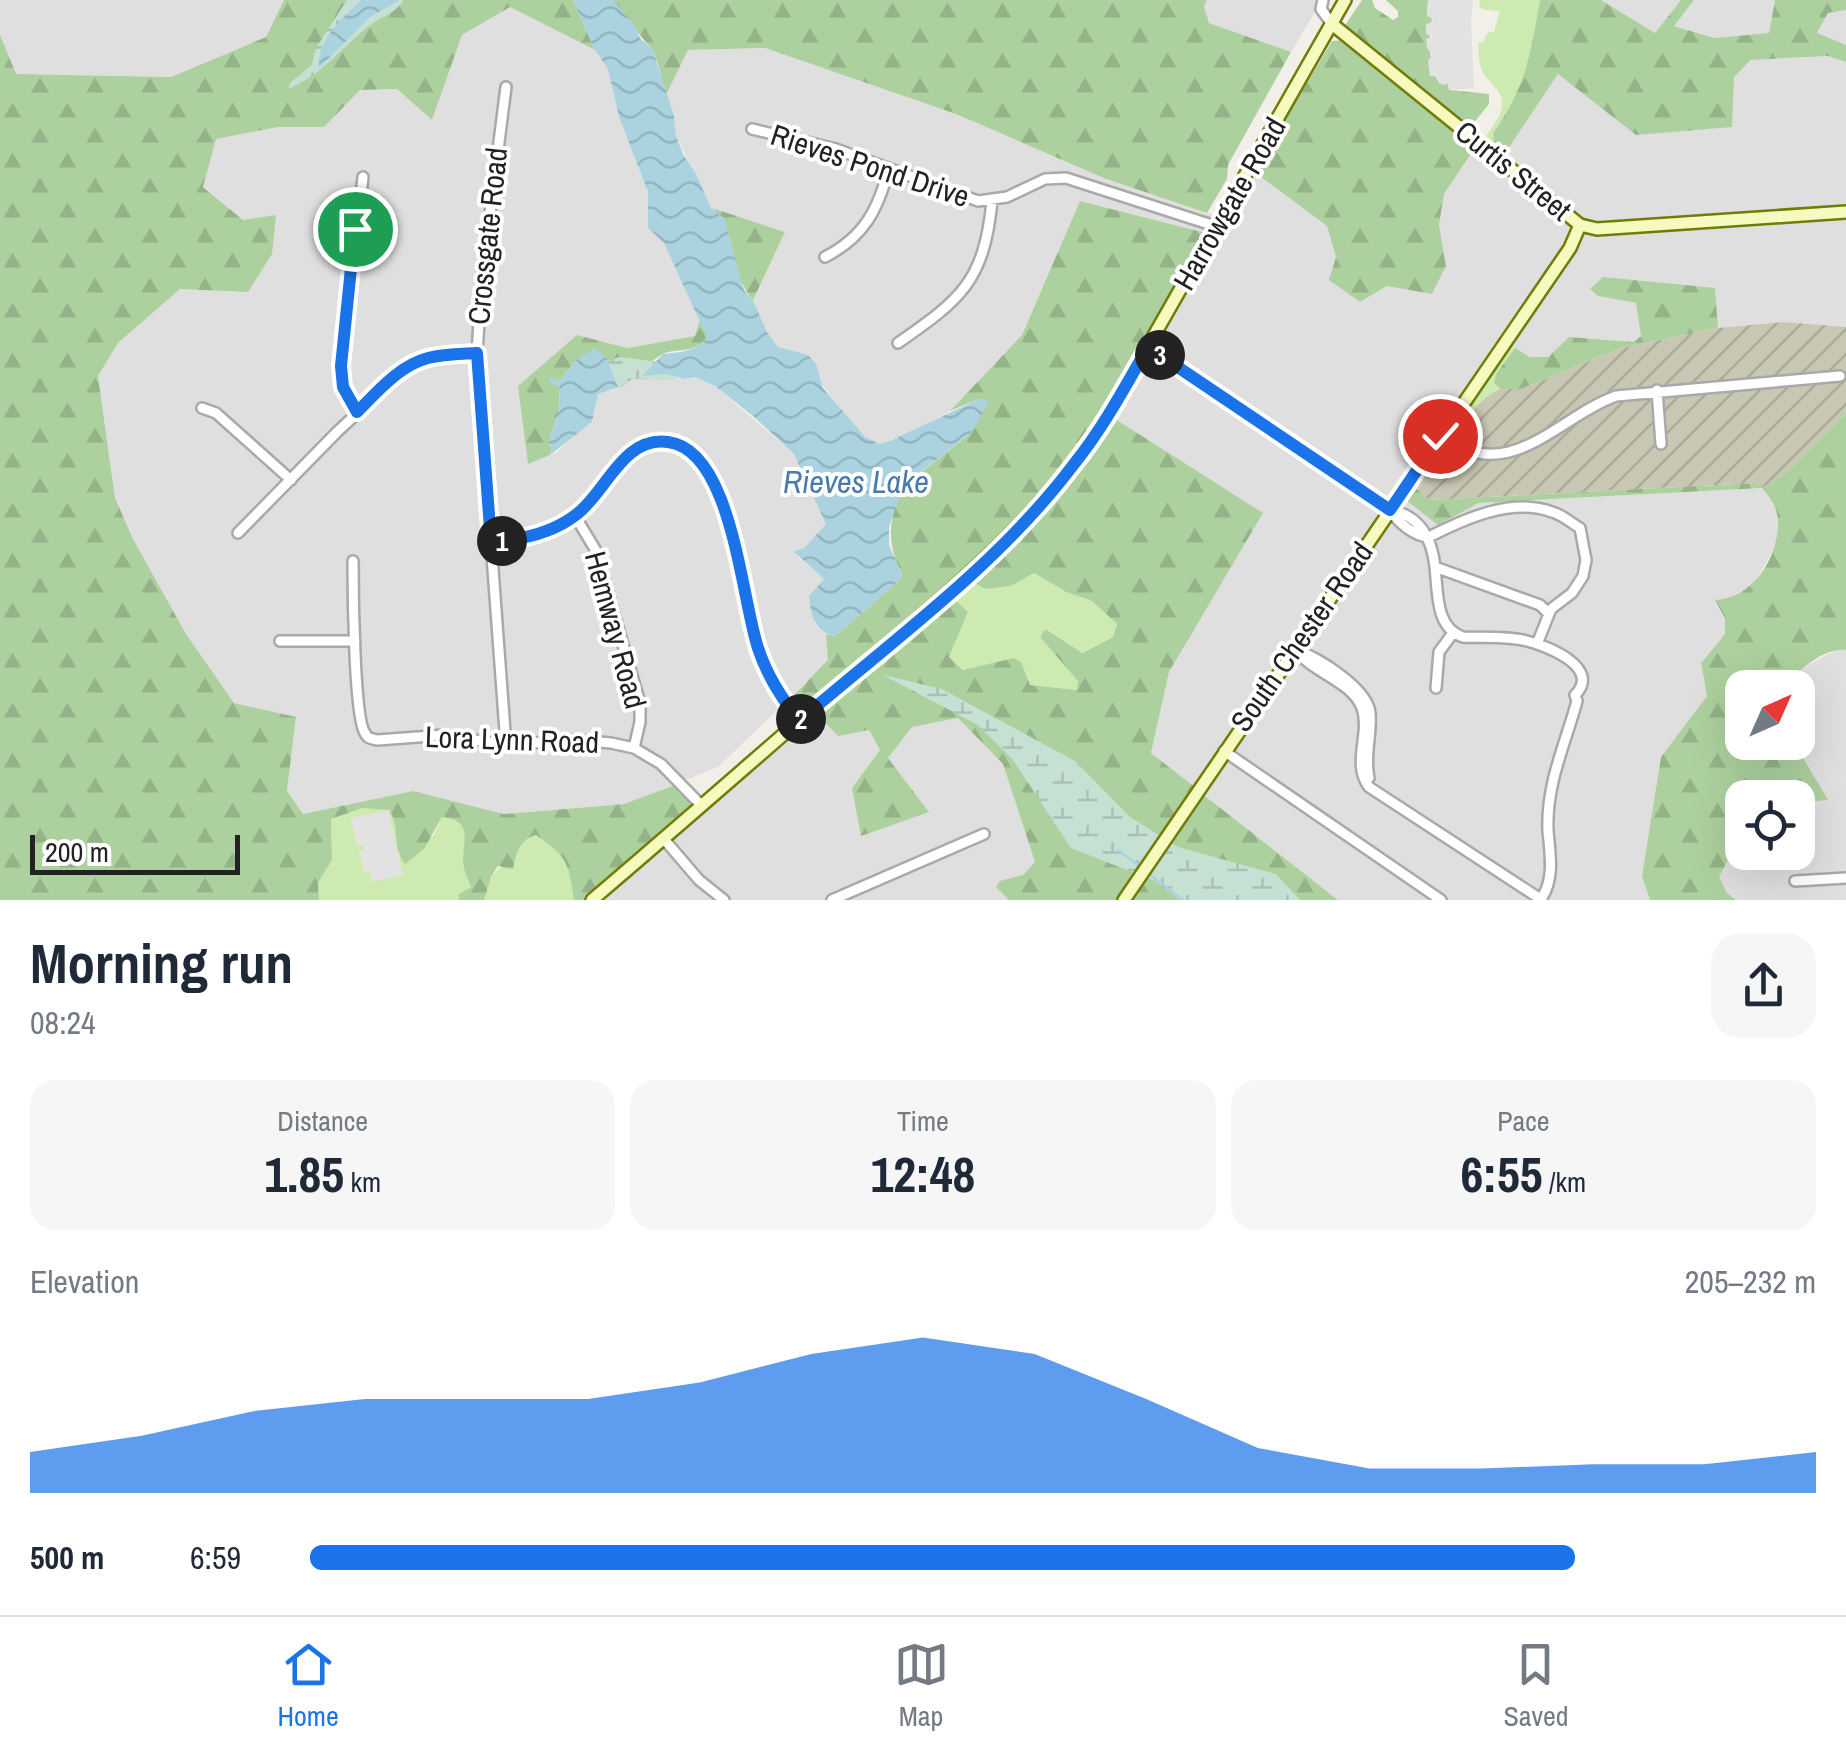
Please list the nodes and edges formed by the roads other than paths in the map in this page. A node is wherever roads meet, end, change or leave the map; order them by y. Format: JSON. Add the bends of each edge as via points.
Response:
{"nodes":[{"id":1,"x":1323,"y":0,"type":"edge"},
{"id":2,"x":1345,"y":0,"type":"edge"},
{"id":3,"x":1332,"y":24,"type":"junction"},
{"id":4,"x":506,"y":87,"type":"dead end"},
{"id":5,"x":752,"y":128,"type":"dead end"},
{"id":6,"x":889,"y":168,"type":"junction"},
{"id":7,"x":363,"y":177,"type":"dead end"},
{"id":8,"x":992,"y":202,"type":"junction"},
{"id":9,"x":1846,"y":212,"type":"edge"},
{"id":10,"x":1580,"y":225,"type":"junction"},
{"id":11,"x":1215,"y":226,"type":"junction"},
{"id":12,"x":825,"y":256,"type":"dead end"},
{"id":13,"x":898,"y":343,"type":"dead end"},
{"id":14,"x":1148,"y":347,"type":"junction"},
{"id":15,"x":477,"y":353,"type":"junction"},
{"id":16,"x":1840,"y":376,"type":"dead end"},
{"id":17,"x":1658,"y":390,"type":"junction"},
{"id":18,"x":202,"y":408,"type":"dead end"},
{"id":19,"x":357,"y":412,"type":"junction"},
{"id":20,"x":1440,"y":436,"type":"junction"},
{"id":21,"x":1661,"y":444,"type":"dead end"},
{"id":22,"x":291,"y":480,"type":"junction"},
{"id":23,"x":1390,"y":510,"type":"junction"},
{"id":24,"x":575,"y":516,"type":"junction"},
{"id":25,"x":238,"y":533,"type":"dead end"},
{"id":26,"x":1429,"y":537,"type":"junction"},
{"id":27,"x":491,"y":542,"type":"junction"},
{"id":28,"x":353,"y":561,"type":"dead end"},
{"id":29,"x":1435,"y":567,"type":"junction"},
{"id":30,"x":1548,"y":613,"type":"junction"},
{"id":31,"x":1453,"y":634,"type":"junction"},
{"id":32,"x":355,"y":641,"type":"junction"},
{"id":33,"x":280,"y":642,"type":"dead end"},
{"id":34,"x":1537,"y":644,"type":"junction"},
{"id":35,"x":1296,"y":650,"type":"junction"},
{"id":36,"x":1436,"y":688,"type":"dead end"},
{"id":37,"x":799,"y":721,"type":"junction"},
{"id":38,"x":506,"y":745,"type":"junction"},
{"id":39,"x":634,"y":748,"type":"junction"},
{"id":40,"x":1224,"y":751,"type":"junction"},
{"id":41,"x":702,"y":805,"type":"junction"},
{"id":42,"x":984,"y":834,"type":"dead end"},
{"id":43,"x":663,"y":838,"type":"junction"},
{"id":44,"x":1846,"y":878,"type":"edge"},
{"id":45,"x":1795,"y":881,"type":"dead end"},
{"id":46,"x":592,"y":900,"type":"edge"},
{"id":47,"x":724,"y":900,"type":"edge"},
{"id":48,"x":832,"y":900,"type":"edge"},
{"id":49,"x":1124,"y":900,"type":"edge"},
{"id":50,"x":1441,"y":900,"type":"edge"},
{"id":51,"x":1542,"y":900,"type":"edge"}],
"edges":[{"from":1,"to":3,"type":"street"},
{"from":2,"to":3,"type":"street","name":"Harrowgate Road"},
{"from":3,"to":10,"type":"street","name":"Curtis Street"},
{"from":3,"to":11,"type":"street","name":"Harrowgate Road"},
{"from":4,"to":15,"type":"street","name":"Crossgate Road"},
{"from":5,"to":6,"type":"street","name":"Rieves Pond Drive"},
{"from":6,"to":8,"type":"street","name":"Rieves Pond Drive"},
{"from":6,"to":12,"type":"street","via":[[868,224]]},
{"from":7,"to":19,"type":"street","via":[[341,366],[343,387]]},
{"from":8,"to":11,"type":"street","name":"Rieves Pond Drive","via":[[1036,182],[1066,178]]},
{"from":8,"to":13,"type":"street","via":[[970,283]]},
{"from":9,"to":10,"type":"street","name":"Curtis Street"},
{"from":10,"to":20,"type":"street","name":"South Chester Road"},
{"from":11,"to":14,"type":"street","name":"Harrowgate Road"},
{"from":14,"to":23,"type":"street"},
{"from":14,"to":37,"type":"street","name":"Harrowgate Road","via":[[1096,434],[1043,502]]},
{"from":15,"to":19,"type":"street","via":[[417,362]]},
{"from":15,"to":27,"type":"street","name":"Crossgate Road"},
{"from":16,"to":17,"type":"street"},
{"from":17,"to":20,"type":"street","via":[[1599,402],[1548,437],[1507,452],[1473,451]]},
{"from":17,"to":21,"type":"street"},
{"from":18,"to":22,"type":"street","via":[[231,424]]},
{"from":19,"to":22,"type":"street"},
{"from":20,"to":23,"type":"street","name":"South Chester Road"},
{"from":22,"to":25,"type":"street"},
{"from":23,"to":26,"type":"street"},
{"from":23,"to":35,"type":"street","name":"South Chester Road"},
{"from":24,"to":27,"type":"street","via":[[534,535]]},
{"from":24,"to":37,"type":"street","via":[[630,452],[652,442],[694,453],[711,476],[733,537],[764,666]]},
{"from":24,"to":39,"type":"street","name":"Hemway Road","via":[[596,549],[640,702]]},
{"from":26,"to":29,"type":"street"},
{"from":26,"to":30,"type":"street","via":[[1480,514],[1527,508],[1562,516],[1580,528],[1586,568],[1576,588]]},
{"from":27,"to":38,"type":"street","name":"Crossgate Road"},
{"from":28,"to":32,"type":"street"},
{"from":29,"to":30,"type":"street"},
{"from":29,"to":31,"type":"street","via":[[1441,613]]},
{"from":30,"to":34,"type":"street"},
{"from":31,"to":34,"type":"street"},
{"from":31,"to":36,"type":"street","via":[[1439,652]]},
{"from":32,"to":33,"type":"street"},
{"from":32,"to":38,"type":"street","name":"Lora Lynn Road","via":[[364,732],[378,740],[444,735]]},
{"from":34,"to":51,"type":"street","via":[[1562,654],[1582,678],[1551,785],[1550,884]]},
{"from":35,"to":40,"type":"street","name":"South Chester Road"},
{"from":35,"to":51,"type":"street","via":[[1365,698],[1368,774],[1388,798]]},
{"from":37,"to":41,"type":"street","name":"Harrowgate Road"},
{"from":38,"to":39,"type":"street","name":"Lora Lynn Road","via":[[574,740]]},
{"from":39,"to":41,"type":"street","name":"Lora Lynn Road"},
{"from":40,"to":49,"type":"street","name":"South Chester Road"},
{"from":40,"to":50,"type":"street"},
{"from":41,"to":43,"type":"street","name":"Harrowgate Road"},
{"from":42,"to":48,"type":"street"},
{"from":43,"to":46,"type":"street","name":"Harrowgate Road"},
{"from":43,"to":47,"type":"street"},
{"from":44,"to":45,"type":"street"}]}
